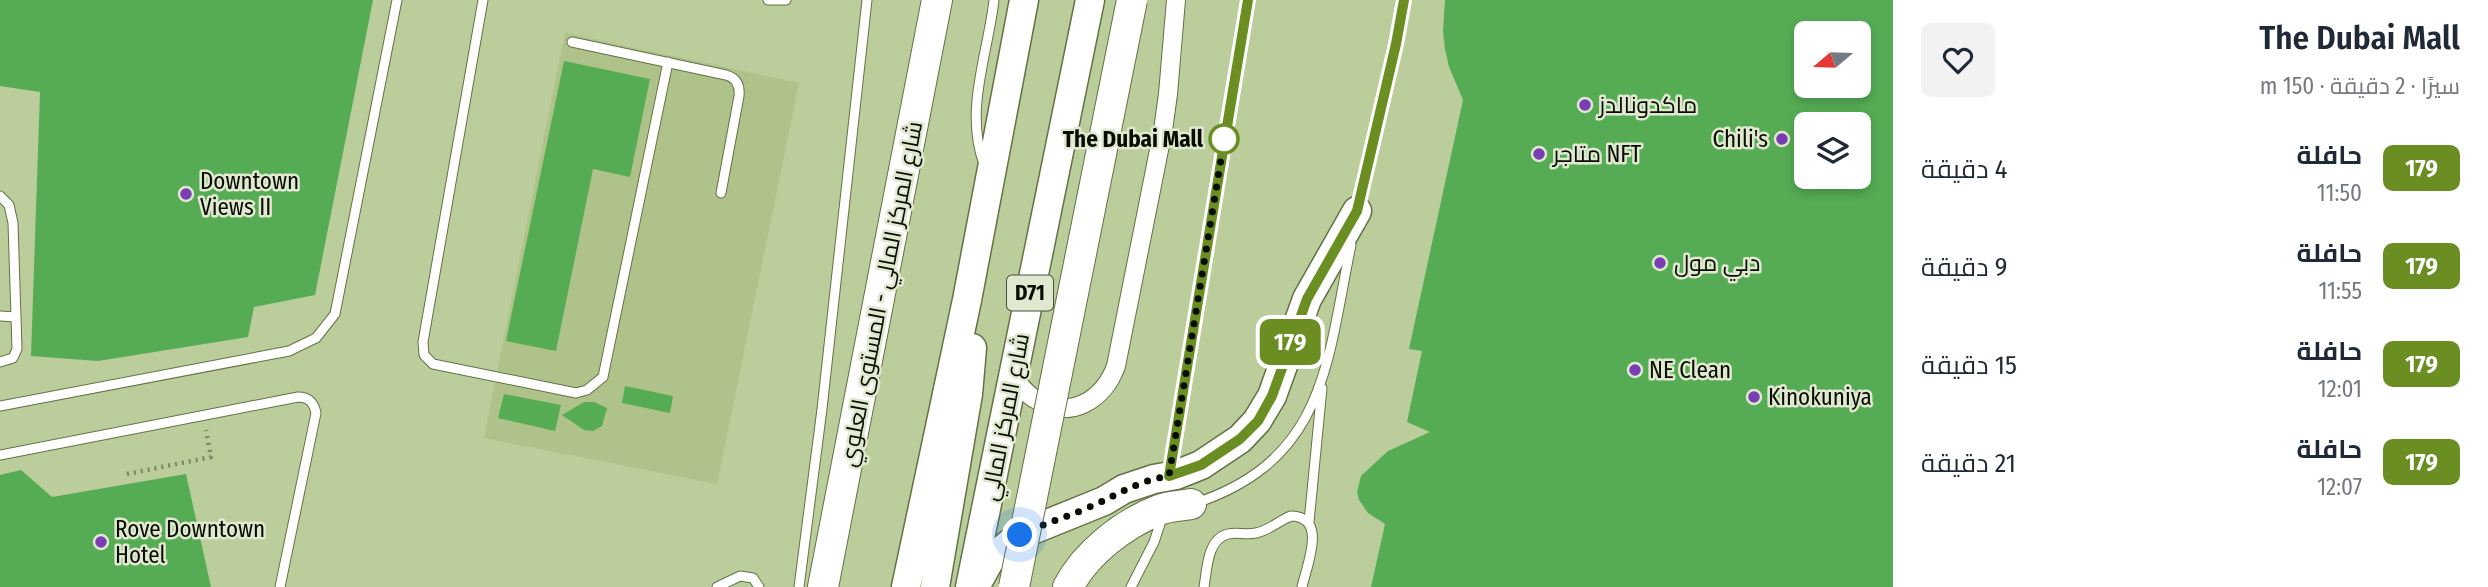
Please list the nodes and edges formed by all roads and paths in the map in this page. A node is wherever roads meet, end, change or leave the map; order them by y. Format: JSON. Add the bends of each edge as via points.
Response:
{"nodes":[{"id":1,"x":397,"y":0,"type":"edge"},
{"id":2,"x":483,"y":0,"type":"edge"},
{"id":3,"x":768,"y":0,"type":"edge"},
{"id":4,"x":786,"y":0,"type":"edge"},
{"id":5,"x":867,"y":0,"type":"edge"},
{"id":6,"x":937,"y":0,"type":"edge"},
{"id":7,"x":994,"y":0,"type":"edge"},
{"id":8,"x":1024,"y":0,"type":"edge"},
{"id":9,"x":1090,"y":0,"type":"edge"},
{"id":10,"x":1132,"y":0,"type":"edge"},
{"id":11,"x":1141,"y":0,"type":"edge"},
{"id":12,"x":1176,"y":0,"type":"edge"},
{"id":13,"x":1248,"y":0,"type":"edge"},
{"id":14,"x":1404,"y":0,"type":"edge"},
{"id":15,"x":1125,"y":37,"type":"junction"},
{"id":16,"x":572,"y":42,"type":"dead end"},
{"id":17,"x":668,"y":62,"type":"junction"},
{"id":18,"x":989,"y":177,"type":"junction"},
{"id":19,"x":721,"y":192,"type":"dead end"},
{"id":20,"x":0,"y":197,"type":"edge"},
{"id":21,"x":1357,"y":211,"type":"junction"},
{"id":22,"x":967,"y":300,"type":"junction"},
{"id":23,"x":0,"y":316,"type":"edge"},
{"id":24,"x":16,"y":317,"type":"junction"},
{"id":25,"x":0,"y":362,"type":"edge"},
{"id":26,"x":1013,"y":377,"type":"junction"},
{"id":27,"x":1324,"y":377,"type":"junction"},
{"id":28,"x":0,"y":406,"type":"edge"},
{"id":29,"x":203,"y":415,"type":"junction"},
{"id":30,"x":0,"y":455,"type":"edge"},
{"id":31,"x":127,"y":474,"type":"dead end"},
{"id":32,"x":1172,"y":495,"type":"junction"},
{"id":33,"x":1309,"y":522,"type":"junction"},
{"id":34,"x":280,"y":587,"type":"edge"},
{"id":35,"x":717,"y":587,"type":"edge"},
{"id":36,"x":759,"y":587,"type":"edge"},
{"id":37,"x":799,"y":587,"type":"edge"},
{"id":38,"x":824,"y":587,"type":"edge"},
{"id":39,"x":906,"y":587,"type":"edge"},
{"id":40,"x":935,"y":587,"type":"edge"},
{"id":41,"x":972,"y":587,"type":"edge"},
{"id":42,"x":1014,"y":587,"type":"edge"},
{"id":43,"x":1068,"y":587,"type":"edge"},
{"id":44,"x":1131,"y":587,"type":"edge"},
{"id":45,"x":1203,"y":587,"type":"edge"},
{"id":46,"x":1302,"y":587,"type":"edge"}],
"edges":[{"from":1,"to":28,"type":"lane","via":[[335,314],[316,338],[289,351]]},
{"from":2,"to":17,"type":"lane","via":[[423,342],[424,355],[433,364],[576,393],[603,377]]},
{"from":3,"to":4,"type":"lane"},
{"from":5,"to":37,"type":"lane"},
{"from":6,"to":38,"type":"highway","name":"شارع المركز المالي - المستوى العلوي"},
{"from":7,"to":18,"type":"lane","via":[[976,113],[981,156]]},
{"from":8,"to":18,"type":"main road"},
{"from":9,"to":26,"type":"main road","name":"شارع المركز المالي","number":"D71"},
{"from":10,"to":15,"type":"highway","number":"D71","bridge":true},
{"from":11,"to":15,"type":"highway","bridge":true},
{"from":12,"to":26,"type":"street","via":[[1163,130],[1111,379],[1092,400],[1065,408],[1038,401]]},
{"from":13,"to":32,"type":"lane","via":[[1178,409]]},
{"from":14,"to":21,"type":"lane"},
{"from":15,"to":42,"type":"highway","number":"D71","bridge":true},
{"from":16,"to":17,"type":"lane"},
{"from":17,"to":19,"type":"lane","via":[[732,77],[739,85]]},
{"from":18,"to":22,"type":"main road"},
{"from":20,"to":24,"type":"lane","via":[[9,205],[13,223]]},
{"from":21,"to":27,"type":"lane"},
{"from":21,"to":32,"type":"main road","via":[[1307,299],[1272,396],[1258,421],[1201,465]]},
{"from":22,"to":39,"type":"main road"},
{"from":22,"to":40,"type":"main road","via":[[971,371]]},
{"from":23,"to":24,"type":"lane"},
{"from":24,"to":25,"type":"lane","via":[[15,355]]},
{"from":26,"to":41,"type":"main road","name":"شارع المركز المالي","number":"D71"},
{"from":27,"to":32,"type":"lane","via":[[1294,438],[1248,478],[1219,495]]},
{"from":27,"to":33,"type":"lane"},
{"from":29,"to":30,"type":"lane"},
{"from":29,"to":31,"type":"path","via":[[211,457]]},
{"from":29,"to":34,"type":"lane","via":[[298,397],[308,398],[315,406]]},
{"from":32,"to":41,"type":"main road","via":[[1154,479],[1037,526],[990,560]]},
{"from":32,"to":43,"type":"highway","via":[[1090,557]]},
{"from":32,"to":44,"type":"lane"},
{"from":33,"to":45,"type":"lane","via":[[1291,516],[1253,534],[1221,537],[1212,548]]},
{"from":33,"to":46,"type":"lane","via":[[1314,533]]},
{"from":35,"to":36,"type":"lane","via":[[740,576],[753,578]]}]}
